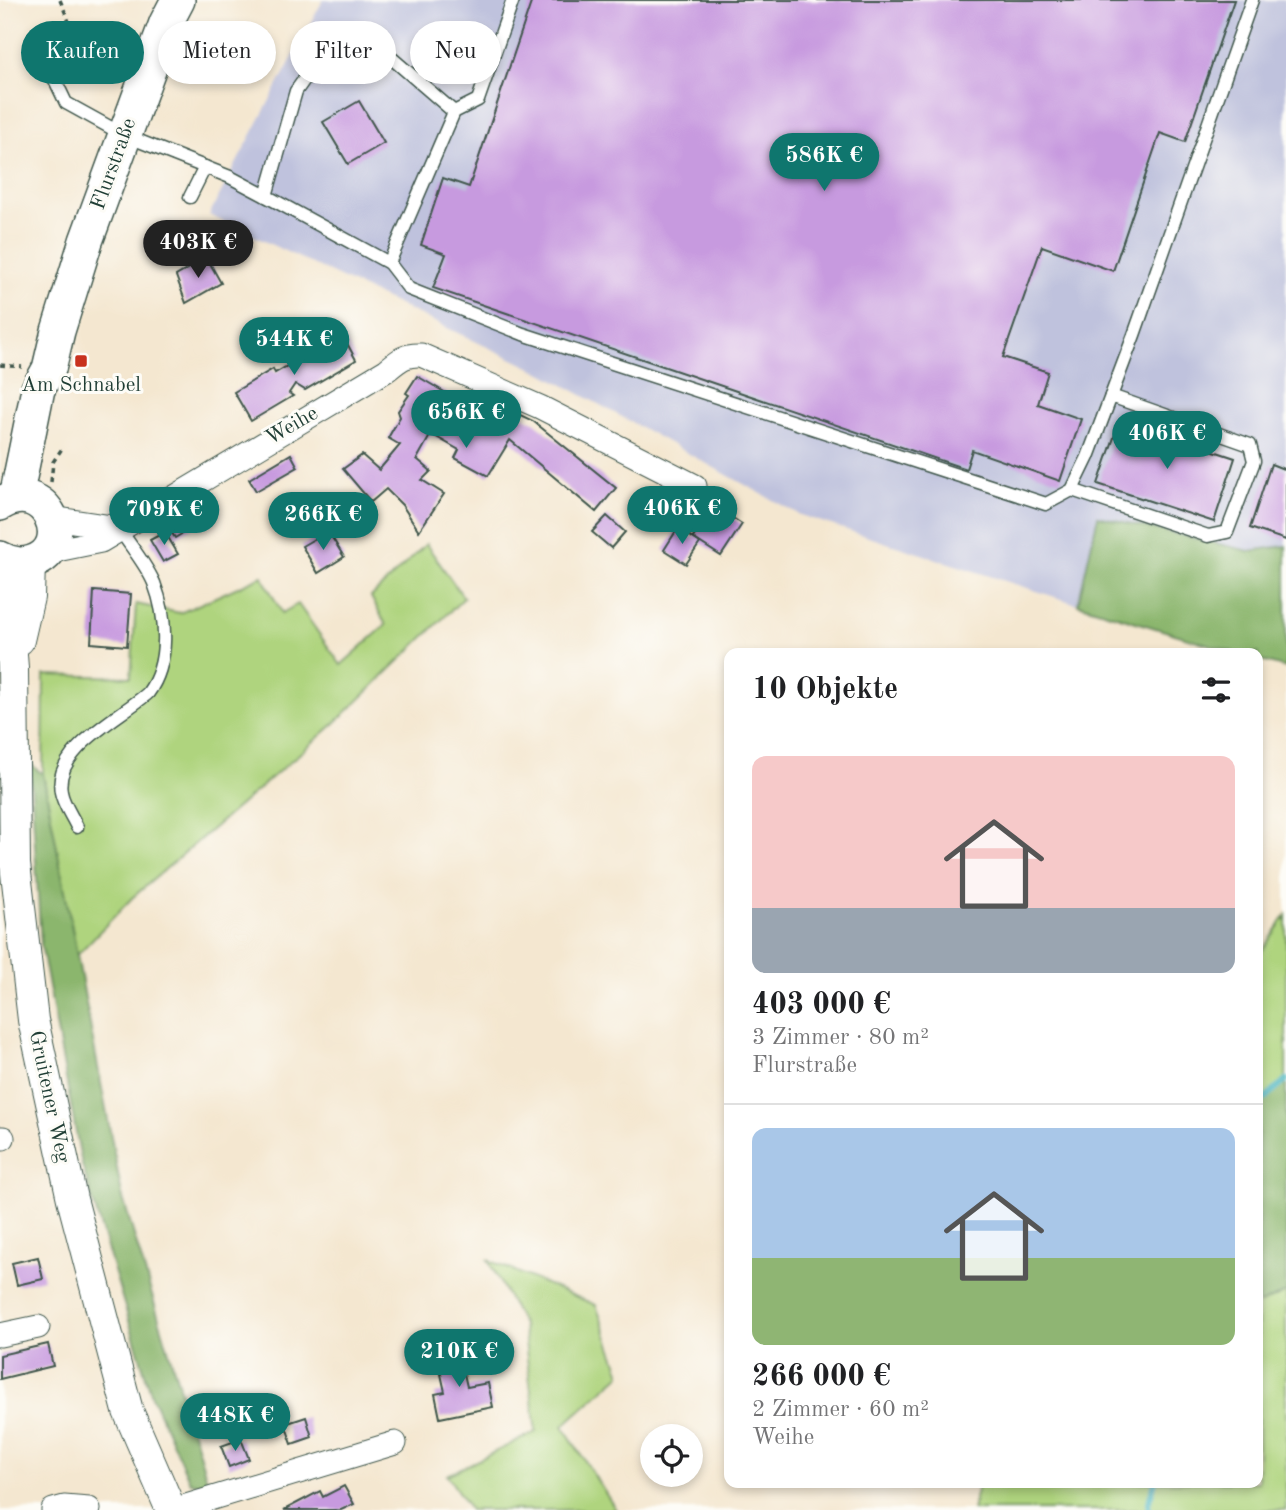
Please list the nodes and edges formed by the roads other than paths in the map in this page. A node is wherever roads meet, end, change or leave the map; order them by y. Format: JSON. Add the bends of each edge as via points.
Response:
{"nodes":[{"id":1,"x":178,"y":0,"type":"edge"},
{"id":2,"x":513,"y":0,"type":"edge"},
{"id":3,"x":1252,"y":0,"type":"edge"},
{"id":4,"x":52,"y":84,"type":"edge"},
{"id":5,"x":454,"y":112,"type":"junction"},
{"id":6,"x":124,"y":135,"type":"junction"},
{"id":7,"x":205,"y":167,"type":"junction"},
{"id":8,"x":266,"y":196,"type":"junction"},
{"id":9,"x":190,"y":197,"type":"dead end"},
{"id":10,"x":389,"y":263,"type":"junction"},
{"id":11,"x":1111,"y":396,"type":"junction"},
{"id":12,"x":695,"y":486,"type":"dead end"},
{"id":13,"x":1072,"y":490,"type":"junction"},
{"id":14,"x":27,"y":505,"type":"edge"},
{"id":15,"x":119,"y":528,"type":"junction"},
{"id":16,"x":21,"y":559,"type":"edge"},
{"id":17,"x":77,"y":827,"type":"dead end"},
{"id":18,"x":38,"y":1327,"type":"dead end"},
{"id":19,"x":0,"y":1335,"type":"edge"},
{"id":20,"x":395,"y":1443,"type":"dead end"},
{"id":21,"x":89,"y":1509,"type":"edge"},
{"id":22,"x":53,"y":1510,"type":"edge"},
{"id":23,"x":172,"y":1510,"type":"edge"}],
"edges":[{"from":1,"to":6,"type":"main road","name":"Flurstraße"},
{"from":2,"to":5,"type":"lane","via":[[478,100]]},
{"from":3,"to":11,"type":"lane"},
{"from":4,"to":6,"type":"lane","via":[[79,117]]},
{"from":5,"to":8,"type":"lane","via":[[373,42],[344,40],[323,53],[296,91]]},
{"from":5,"to":10,"type":"lane"},
{"from":6,"to":7,"type":"lane"},
{"from":6,"to":14,"type":"main road","name":"Flurstraße","via":[[58,331],[49,369],[55,404],[42,468]]},
{"from":7,"to":8,"type":"lane"},
{"from":7,"to":9,"type":"lane"},
{"from":8,"to":10,"type":"lane"},
{"from":10,"to":13,"type":"lane","via":[[410,289],[523,334],[1046,504]]},
{"from":11,"to":13,"type":"lane"},
{"from":11,"to":13,"type":"lane","via":[[1250,445],[1254,461],[1227,532],[1208,536]]},
{"from":12,"to":15,"type":"street","name":"Weihe","via":[[540,407],[421,355],[410,355]]},
{"from":14,"to":15,"type":"street"},
{"from":14,"to":16,"type":"main road","via":[[54,536]]},
{"from":15,"to":16,"type":"street","name":"Weihe","via":[[102,541]]},
{"from":15,"to":17,"type":"lane","via":[[153,581],[162,609],[160,671],[148,693],[68,758],[61,774],[61,791]]},
{"from":16,"to":23,"type":"street","name":"Gruitener Weg","via":[[7,590],[13,668],[15,864],[33,1020],[72,1199],[128,1411]]},
{"from":18,"to":19,"type":"street"},
{"from":20,"to":23,"type":"street","name":"Gruitener Weg"},
{"from":21,"to":22,"type":"street"}]}
